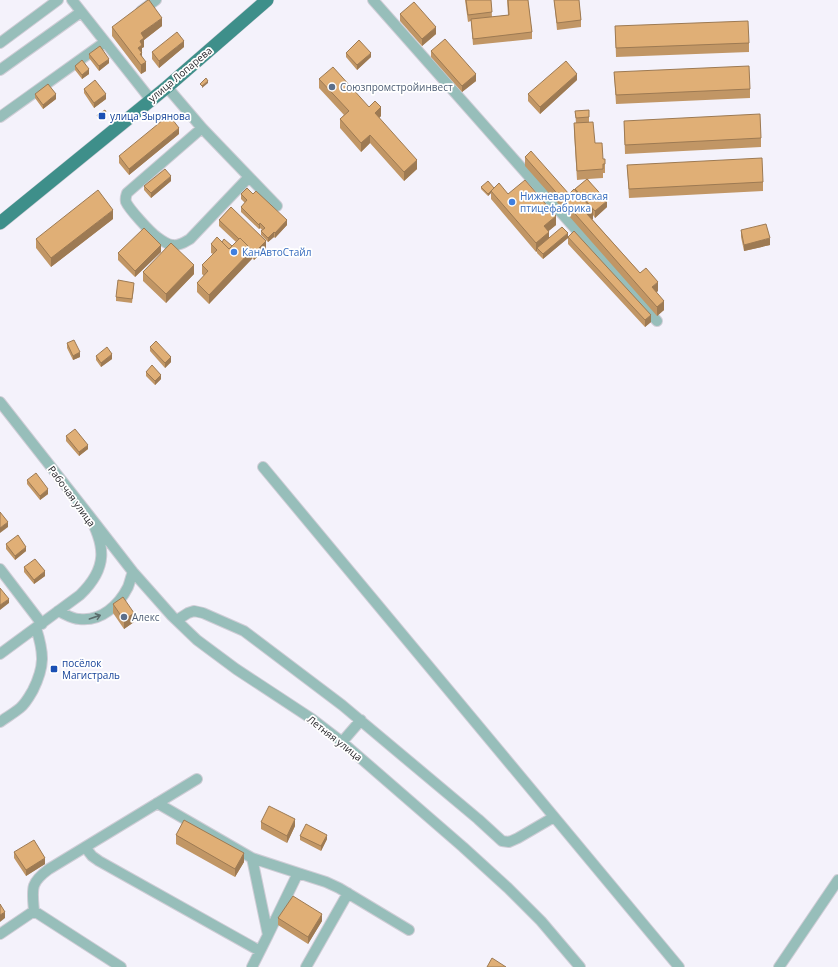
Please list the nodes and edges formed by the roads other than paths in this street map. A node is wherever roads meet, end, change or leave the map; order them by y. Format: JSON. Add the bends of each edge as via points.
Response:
{"nodes":[{"id":1,"x":58,"y":0,"type":"edge"},
{"id":2,"x":72,"y":0,"type":"edge"},
{"id":3,"x":156,"y":0,"type":"edge"},
{"id":4,"x":267,"y":0,"type":"edge"},
{"id":5,"x":373,"y":0,"type":"edge"},
{"id":6,"x":81,"y":12,"type":"junction"},
{"id":7,"x":131,"y":18,"type":"edge"},
{"id":8,"x":106,"y":39,"type":"junction"},
{"id":9,"x":0,"y":43,"type":"edge"},
{"id":10,"x":0,"y":70,"type":"edge"},
{"id":11,"x":167,"y":86,"type":"junction"},
{"id":12,"x":150,"y":100,"type":"junction"},
{"id":13,"x":0,"y":117,"type":"edge"},
{"id":14,"x":202,"y":128,"type":"junction"},
{"id":15,"x":249,"y":177,"type":"junction"},
{"id":16,"x":278,"y":206,"type":"dead end"},
{"id":17,"x":0,"y":223,"type":"edge"},
{"id":18,"x":657,"y":321,"type":"dead end"},
{"id":19,"x":0,"y":402,"type":"edge"},
{"id":20,"x":263,"y":467,"type":"dead end"},
{"id":21,"x":88,"y":514,"type":"junction"},
{"id":22,"x":0,"y":569,"type":"edge"},
{"id":23,"x":133,"y":572,"type":"junction"},
{"id":24,"x":58,"y":611,"type":"junction"},
{"id":25,"x":176,"y":620,"type":"junction"},
{"id":26,"x":39,"y":626,"type":"junction"},
{"id":27,"x":0,"y":654,"type":"edge"},
{"id":28,"x":361,"y":720,"type":"junction"},
{"id":29,"x":0,"y":722,"type":"edge"},
{"id":30,"x":342,"y":742,"type":"junction"},
{"id":31,"x":197,"y":779,"type":"dead end"},
{"id":32,"x":157,"y":803,"type":"junction"},
{"id":33,"x":554,"y":817,"type":"junction"},
{"id":34,"x":85,"y":847,"type":"junction"},
{"id":35,"x":252,"y":858,"type":"junction"},
{"id":36,"x":298,"y":873,"type":"junction"},
{"id":37,"x":838,"y":880,"type":"edge"},
{"id":38,"x":348,"y":893,"type":"junction"},
{"id":39,"x":34,"y":911,"type":"junction"},
{"id":40,"x":409,"y":930,"type":"dead end"},
{"id":41,"x":0,"y":934,"type":"edge"},
{"id":42,"x":268,"y":935,"type":"junction"},
{"id":43,"x":260,"y":951,"type":"junction"},
{"id":44,"x":121,"y":967,"type":"edge"},
{"id":45,"x":252,"y":967,"type":"edge"},
{"id":46,"x":306,"y":967,"type":"edge"},
{"id":47,"x":580,"y":967,"type":"edge"},
{"id":48,"x":679,"y":967,"type":"edge"},
{"id":49,"x":779,"y":967,"type":"edge"}],
"edges":[{"from":1,"to":9,"type":"street"},
{"from":2,"to":6,"type":"street"},
{"from":3,"to":7,"type":"street"},
{"from":4,"to":11,"type":"main road","name":"улица Лопарева"},
{"from":5,"to":18,"type":"street"},
{"from":6,"to":8,"type":"street"},
{"from":6,"to":10,"type":"street"},
{"from":8,"to":12,"type":"street"},
{"from":8,"to":13,"type":"street"},
{"from":11,"to":12,"type":"main road","name":"улица Лопарева"},
{"from":11,"to":14,"type":"street"},
{"from":12,"to":17,"type":"main road","name":"улица Лопарева"},
{"from":14,"to":15,"type":"street"},
{"from":14,"to":15,"type":"street","via":[[127,192],[126,203],[156,236],[172,246],[190,239]]},
{"from":15,"to":16,"type":"street"},
{"from":19,"to":21,"type":"street","name":"Рабочая улица"},
{"from":20,"to":33,"type":"street"},
{"from":21,"to":23,"type":"street","name":"Летняя улица"},
{"from":21,"to":24,"type":"street","name":"Рабочая улица","via":[[101,544],[99,568],[86,589]]},
{"from":22,"to":26,"type":"street"},
{"from":24,"to":23,"type":"street","one_way":true,"via":[[80,620],[106,613],[120,601],[129,586]]},
{"from":23,"to":25,"type":"street","name":"Летняя улица"},
{"from":24,"to":26,"type":"street","name":"Рабочая улица"},
{"from":25,"to":28,"type":"street","via":[[194,611],[244,631]]},
{"from":25,"to":30,"type":"street","name":"Летняя улица","via":[[197,640],[236,669]]},
{"from":26,"to":27,"type":"street","name":"Рабочая улица"},
{"from":26,"to":29,"type":"street","via":[[42,665],[38,680],[20,708]]},
{"from":28,"to":30,"type":"street"},
{"from":28,"to":33,"type":"street","via":[[502,841],[510,842]]},
{"from":30,"to":47,"type":"street","name":"Летняя улица","via":[[508,888],[541,921]]},
{"from":31,"to":32,"type":"street"},
{"from":32,"to":34,"type":"street"},
{"from":32,"to":35,"type":"street"},
{"from":33,"to":48,"type":"street"},
{"from":34,"to":39,"type":"street","via":[[40,876],[32,892]]},
{"from":34,"to":43,"type":"street","via":[[99,861]]},
{"from":35,"to":36,"type":"street"},
{"from":35,"to":42,"type":"street"},
{"from":36,"to":38,"type":"street","via":[[326,882]]},
{"from":36,"to":42,"type":"street"},
{"from":37,"to":49,"type":"street"},
{"from":38,"to":40,"type":"street"},
{"from":38,"to":46,"type":"street"},
{"from":39,"to":41,"type":"street"},
{"from":39,"to":44,"type":"street"},
{"from":42,"to":43,"type":"street"},
{"from":43,"to":45,"type":"street"}]}
